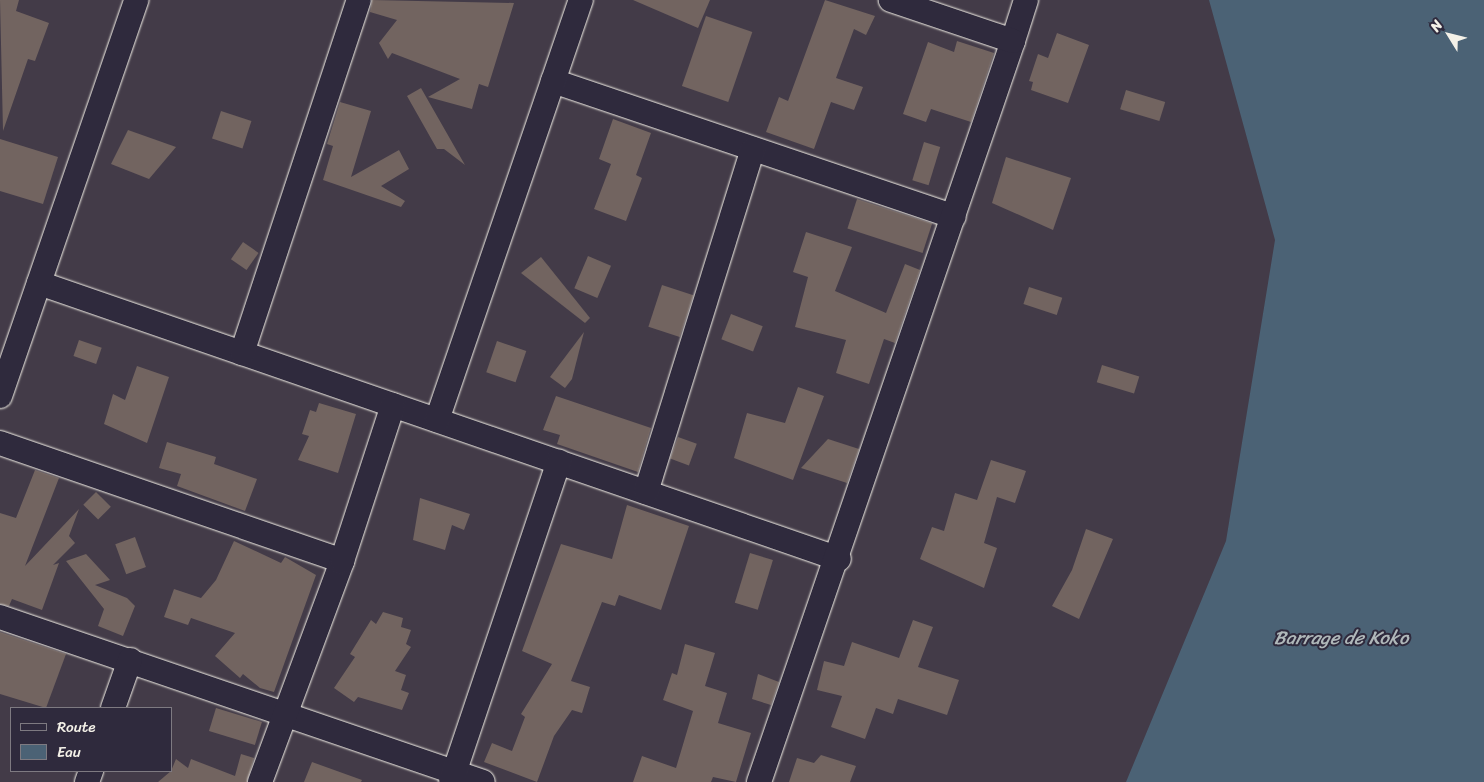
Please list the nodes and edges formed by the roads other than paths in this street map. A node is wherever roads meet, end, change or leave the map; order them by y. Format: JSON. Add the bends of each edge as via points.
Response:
{"nodes":[{"id":1,"x":136,"y":0,"type":"edge"},
{"id":2,"x":359,"y":0,"type":"edge"},
{"id":3,"x":581,"y":0,"type":"edge"},
{"id":4,"x":890,"y":0,"type":"edge"},
{"id":5,"x":1026,"y":0,"type":"edge"},
{"id":6,"x":1013,"y":41,"type":"junction"},
{"id":7,"x":553,"y":81,"type":"junction"},
{"id":8,"x":752,"y":148,"type":"junction"},
{"id":9,"x":954,"y":217,"type":"junction"},
{"id":10,"x":38,"y":283,"type":"junction"},
{"id":11,"x":242,"y":353,"type":"junction"},
{"id":12,"x":0,"y":396,"type":"edge"},
{"id":13,"x":393,"y":405,"type":"junction"},
{"id":14,"x":437,"y":420,"type":"junction"},
{"id":15,"x":0,"y":443,"type":"edge"},
{"id":16,"x":559,"y":462,"type":"junction"},
{"id":17,"x":646,"y":492,"type":"junction"},
{"id":18,"x":839,"y":559,"type":"junction"},
{"id":19,"x":342,"y":561,"type":"junction"},
{"id":20,"x":0,"y":617,"type":"edge"},
{"id":21,"x":130,"y":660,"type":"junction"},
{"id":22,"x":113,"y":707,"type":"edge"},
{"id":23,"x":286,"y":716,"type":"junction"},
{"id":24,"x":453,"y":778,"type":"edge"},
{"id":25,"x":260,"y":782,"type":"edge"},
{"id":26,"x":483,"y":782,"type":"edge"},
{"id":27,"x":759,"y":782,"type":"edge"}],
"edges":[{"from":1,"to":10,"type":"street"},
{"from":2,"to":11,"type":"street"},
{"from":3,"to":7,"type":"street"},
{"from":4,"to":6,"type":"street"},
{"from":5,"to":6,"type":"street"},
{"from":6,"to":9,"type":"street"},
{"from":7,"to":8,"type":"street"},
{"from":7,"to":14,"type":"street"},
{"from":8,"to":9,"type":"street"},
{"from":8,"to":17,"type":"street"},
{"from":9,"to":18,"type":"street"},
{"from":10,"to":11,"type":"street"},
{"from":10,"to":12,"type":"street"},
{"from":11,"to":13,"type":"street"},
{"from":13,"to":14,"type":"street"},
{"from":13,"to":19,"type":"street"},
{"from":14,"to":16,"type":"street"},
{"from":15,"to":19,"type":"street"},
{"from":16,"to":17,"type":"street"},
{"from":16,"to":24,"type":"street"},
{"from":17,"to":18,"type":"street"},
{"from":18,"to":27,"type":"street"},
{"from":19,"to":23,"type":"street"},
{"from":20,"to":21,"type":"street"},
{"from":21,"to":22,"type":"street"},
{"from":21,"to":23,"type":"street"},
{"from":23,"to":24,"type":"street"},
{"from":23,"to":25,"type":"street"},
{"from":24,"to":26,"type":"street"}]}
